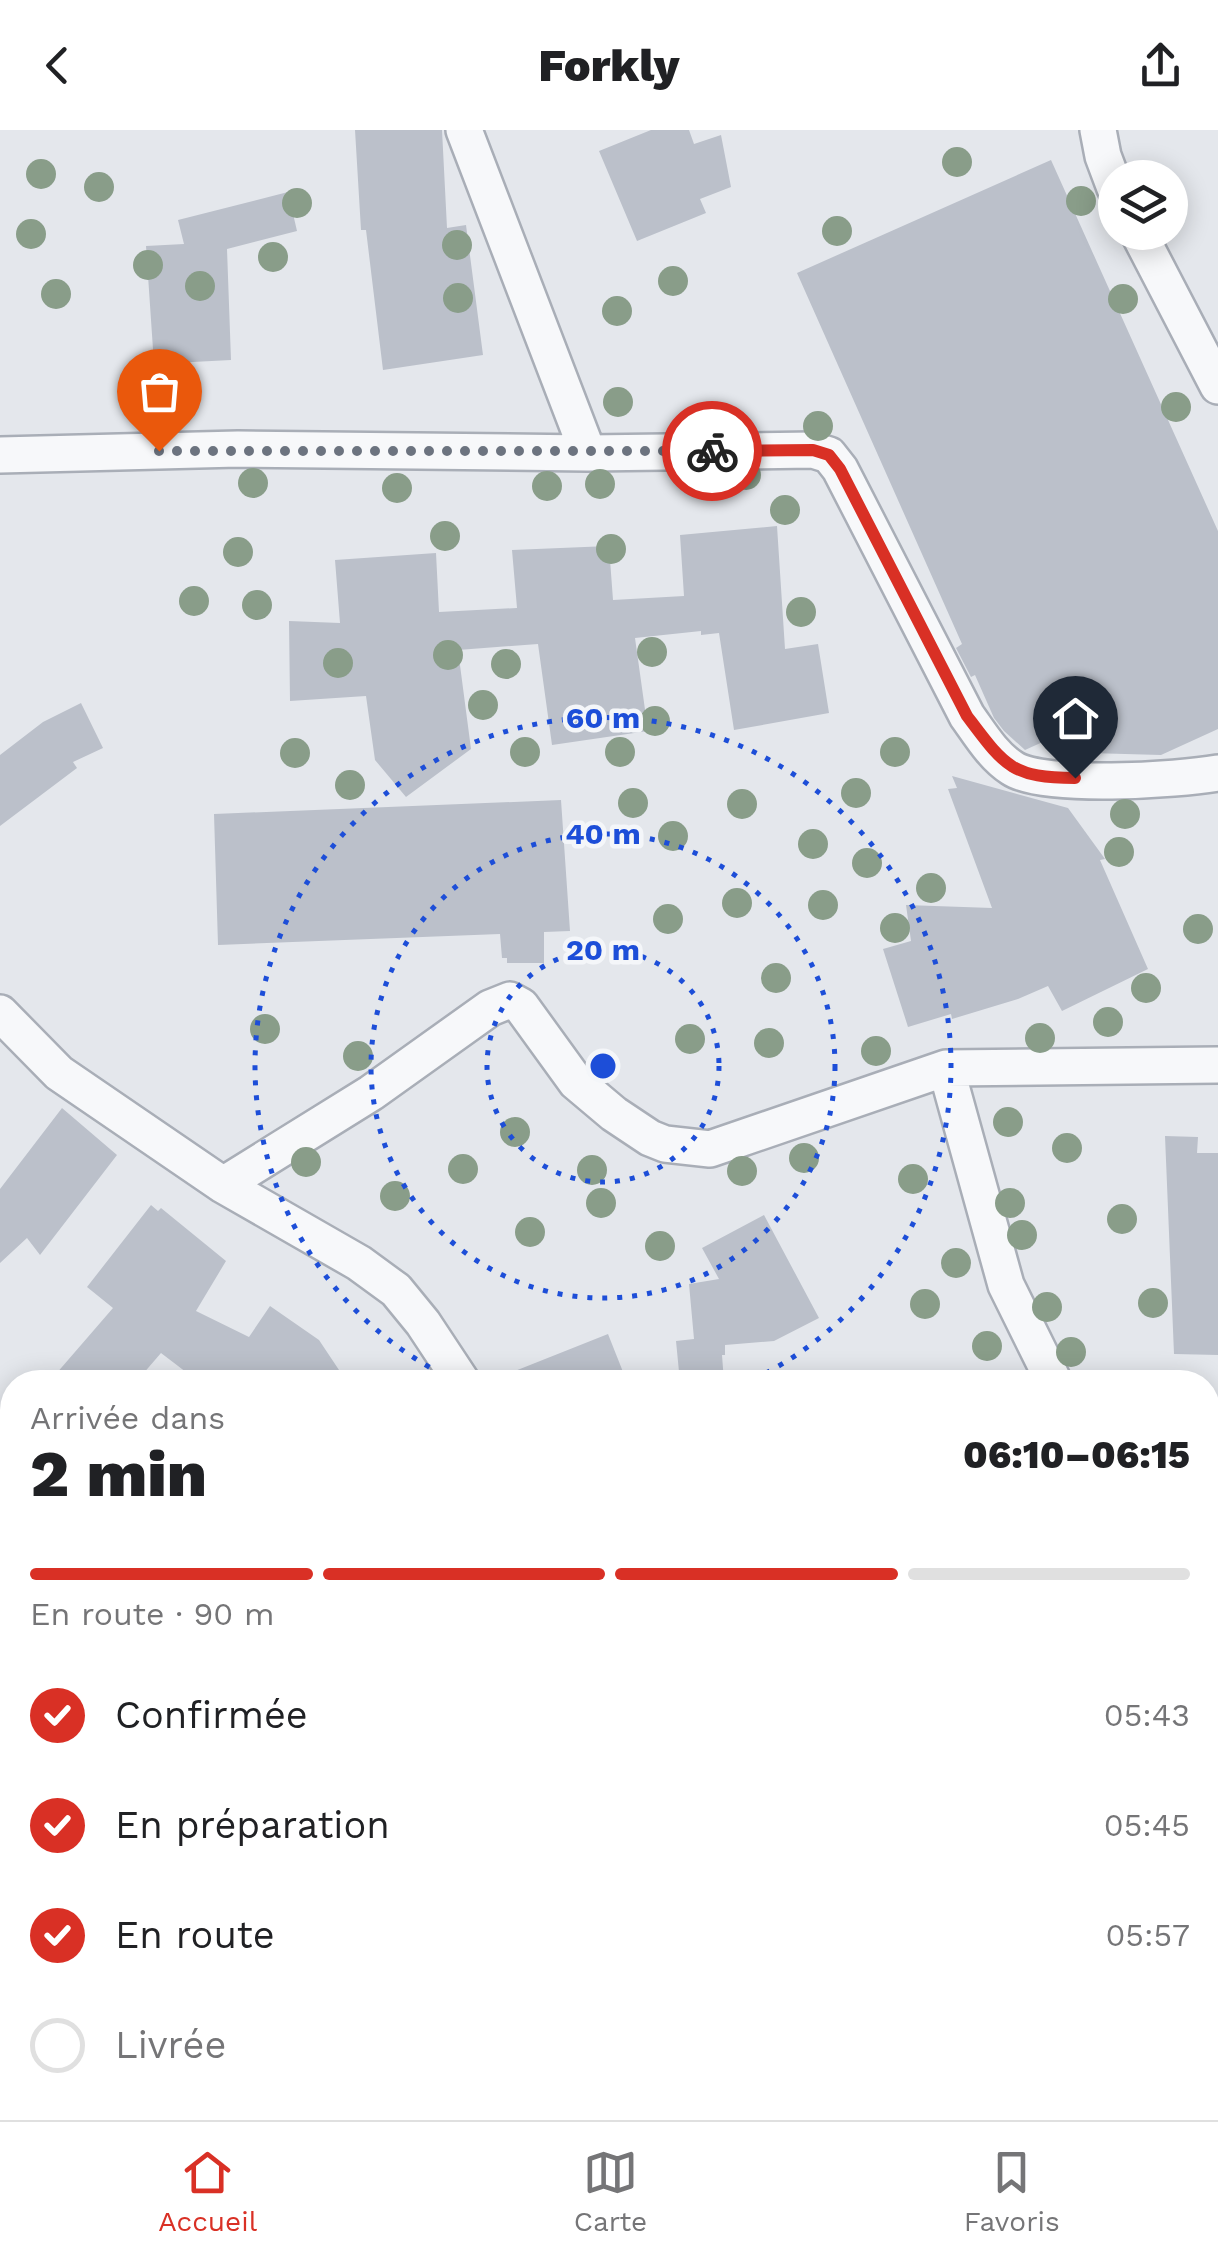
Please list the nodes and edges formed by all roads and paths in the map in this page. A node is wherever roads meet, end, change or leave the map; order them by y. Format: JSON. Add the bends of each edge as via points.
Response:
{"nodes":[{"id":1,"x":464,"y":130,"type":"edge"},
{"id":2,"x":1098,"y":130,"type":"edge"},
{"id":3,"x":1104,"y":160,"type":"edge"},
{"id":4,"x":1147,"y":250,"type":"edge"},
{"id":5,"x":1218,"y":386,"type":"edge"},
{"id":6,"x":588,"y":453,"type":"junction"},
{"id":7,"x":0,"y":455,"type":"edge"},
{"id":8,"x":1218,"y":773,"type":"edge"},
{"id":9,"x":0,"y":1013,"type":"edge"},
{"id":10,"x":1218,"y":1066,"type":"edge"},
{"id":11,"x":946,"y":1068,"type":"junction"},
{"id":12,"x":223,"y":1185,"type":"junction"},
{"id":13,"x":454,"y":1370,"type":"edge"},
{"id":14,"x":1048,"y":1370,"type":"edge"}],
"edges":[{"from":1,"to":6,"type":"street"},
{"from":2,"to":3,"type":"street"},
{"from":4,"to":5,"type":"street"},
{"from":6,"to":7,"type":"street","via":[[238,449]]},
{"from":6,"to":8,"type":"street","via":[[829,455],[967,716],[1014,770],[1039,778],[1183,779]]},
{"from":9,"to":12,"type":"street","via":[[58,1073]]},
{"from":10,"to":11,"type":"street"},
{"from":11,"to":12,"type":"street","via":[[710,1150],[666,1144],[576,1082],[510,1000]]},
{"from":11,"to":14,"type":"street","via":[[1006,1285]]},
{"from":12,"to":13,"type":"street","via":[[396,1290]]}]}
